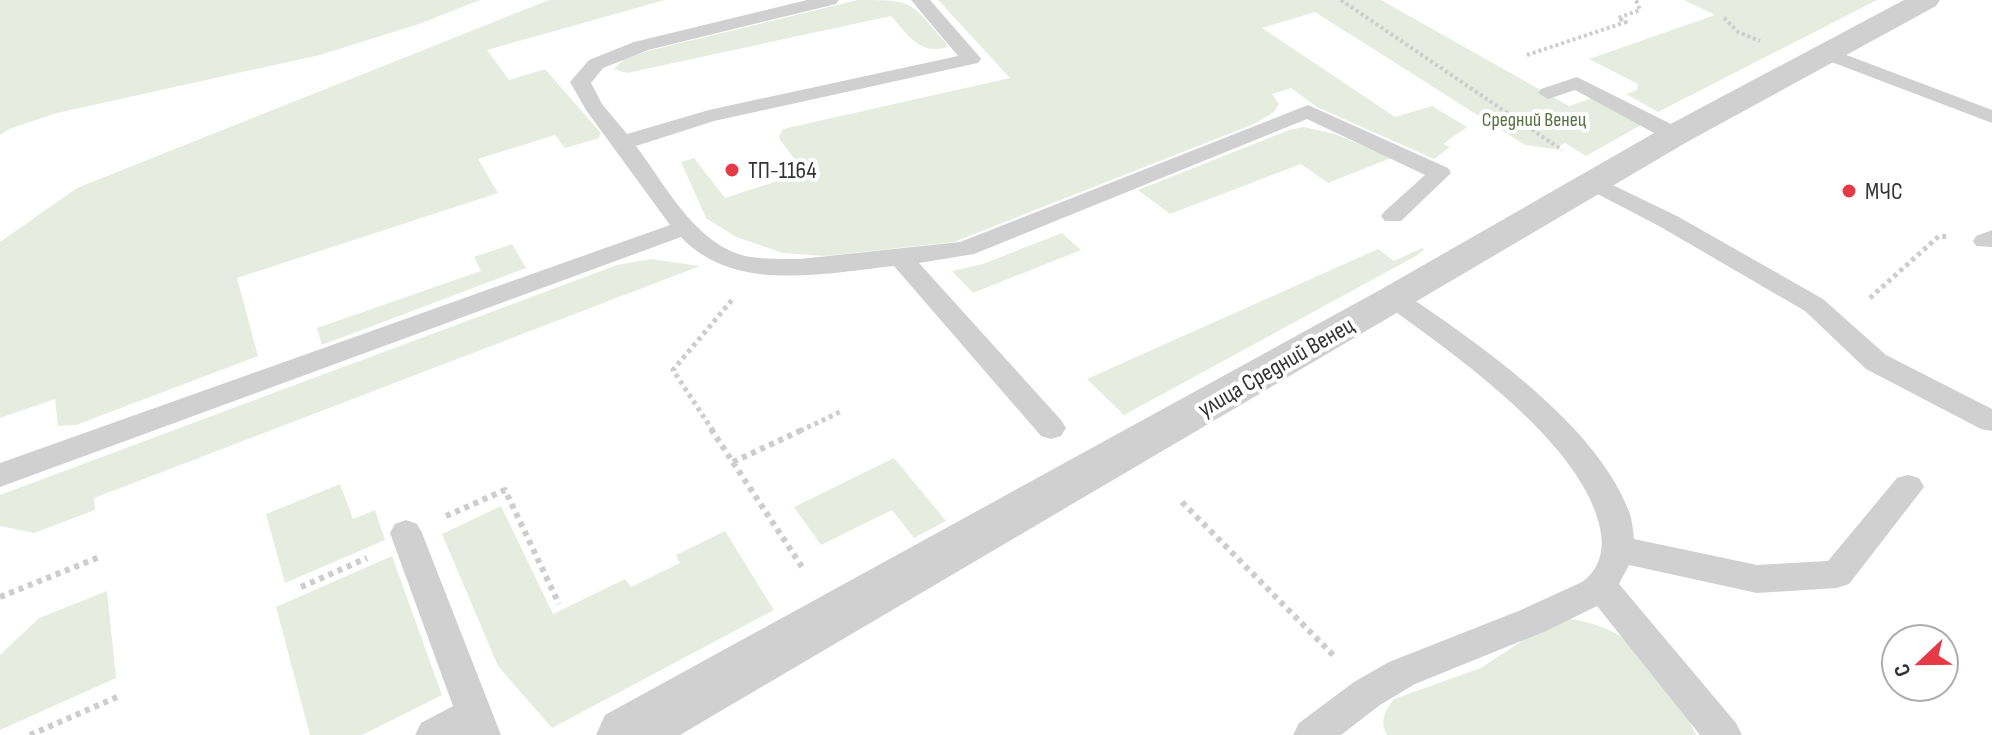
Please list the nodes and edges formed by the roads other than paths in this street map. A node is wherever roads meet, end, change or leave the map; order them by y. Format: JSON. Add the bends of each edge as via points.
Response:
{"nodes":[{"id":1,"x":830,"y":0,"type":"edge"},
{"id":2,"x":920,"y":0,"type":"edge"},
{"id":3,"x":1926,"y":0,"type":"edge"},
{"id":4,"x":1828,"y":54,"type":"junction"},
{"id":5,"x":1548,"y":93,"type":"dead end"},
{"id":6,"x":1992,"y":117,"type":"edge"},
{"id":7,"x":1675,"y":135,"type":"junction"},
{"id":8,"x":622,"y":143,"type":"junction"},
{"id":9,"x":1598,"y":180,"type":"junction"},
{"id":10,"x":1393,"y":216,"type":"dead end"},
{"id":11,"x":687,"y":227,"type":"junction"},
{"id":12,"x":900,"y":258,"type":"junction"},
{"id":13,"x":1395,"y":299,"type":"junction"},
{"id":14,"x":1991,"y":421,"type":"edge"},
{"id":15,"x":1051,"y":428,"type":"dead end"},
{"id":16,"x":0,"y":475,"type":"edge"},
{"id":17,"x":1908,"y":487,"type":"dead end"},
{"id":18,"x":407,"y":536,"type":"road end"},
{"id":19,"x":1623,"y":550,"type":"junction"},
{"id":20,"x":1601,"y":587,"type":"junction"},
{"id":21,"x":478,"y":725,"type":"edge"},
{"id":22,"x":434,"y":735,"type":"edge"},
{"id":23,"x":626,"y":735,"type":"edge"},
{"id":24,"x":1312,"y":735,"type":"edge"},
{"id":25,"x":1723,"y":735,"type":"edge"}],
"edges":[{"from":1,"to":8,"type":"lane","via":[[641,46],[596,64],[580,82]]},
{"from":2,"to":8,"type":"lane","via":[[971,59],[709,116]]},
{"from":3,"to":4,"type":"street","name":"улица Средний Венец"},
{"from":4,"to":6,"type":"lane"},
{"from":4,"to":7,"type":"street","name":"улица Средний Венец"},
{"from":5,"to":7,"type":"lane","via":[[1577,83]]},
{"from":7,"to":9,"type":"street","name":"улица Средний Венец"},
{"from":8,"to":11,"type":"lane"},
{"from":9,"to":13,"type":"street","name":"улица Средний Венец"},
{"from":9,"to":14,"type":"lane","via":[[1814,305],[1876,362]]},
{"from":10,"to":12,"type":"lane","via":[[1440,173],[1308,111],[965,249]]},
{"from":11,"to":12,"type":"lane","via":[[725,258],[761,266]]},
{"from":11,"to":16,"type":"lane"},
{"from":12,"to":15,"type":"lane"},
{"from":13,"to":19,"type":"lane","via":[[1527,398],[1570,444],[1611,504]]},
{"from":13,"to":23,"type":"street","name":"улица Средний Венец"},
{"from":17,"to":19,"type":"lane","via":[[1837,574],[1757,579]]},
{"from":18,"to":21,"type":"lane"},
{"from":19,"to":20,"type":"lane"},
{"from":20,"to":24,"type":"lane","via":[[1557,611],[1400,674]]},
{"from":20,"to":25,"type":"lane"},
{"from":21,"to":22,"type":"lane"}]}
